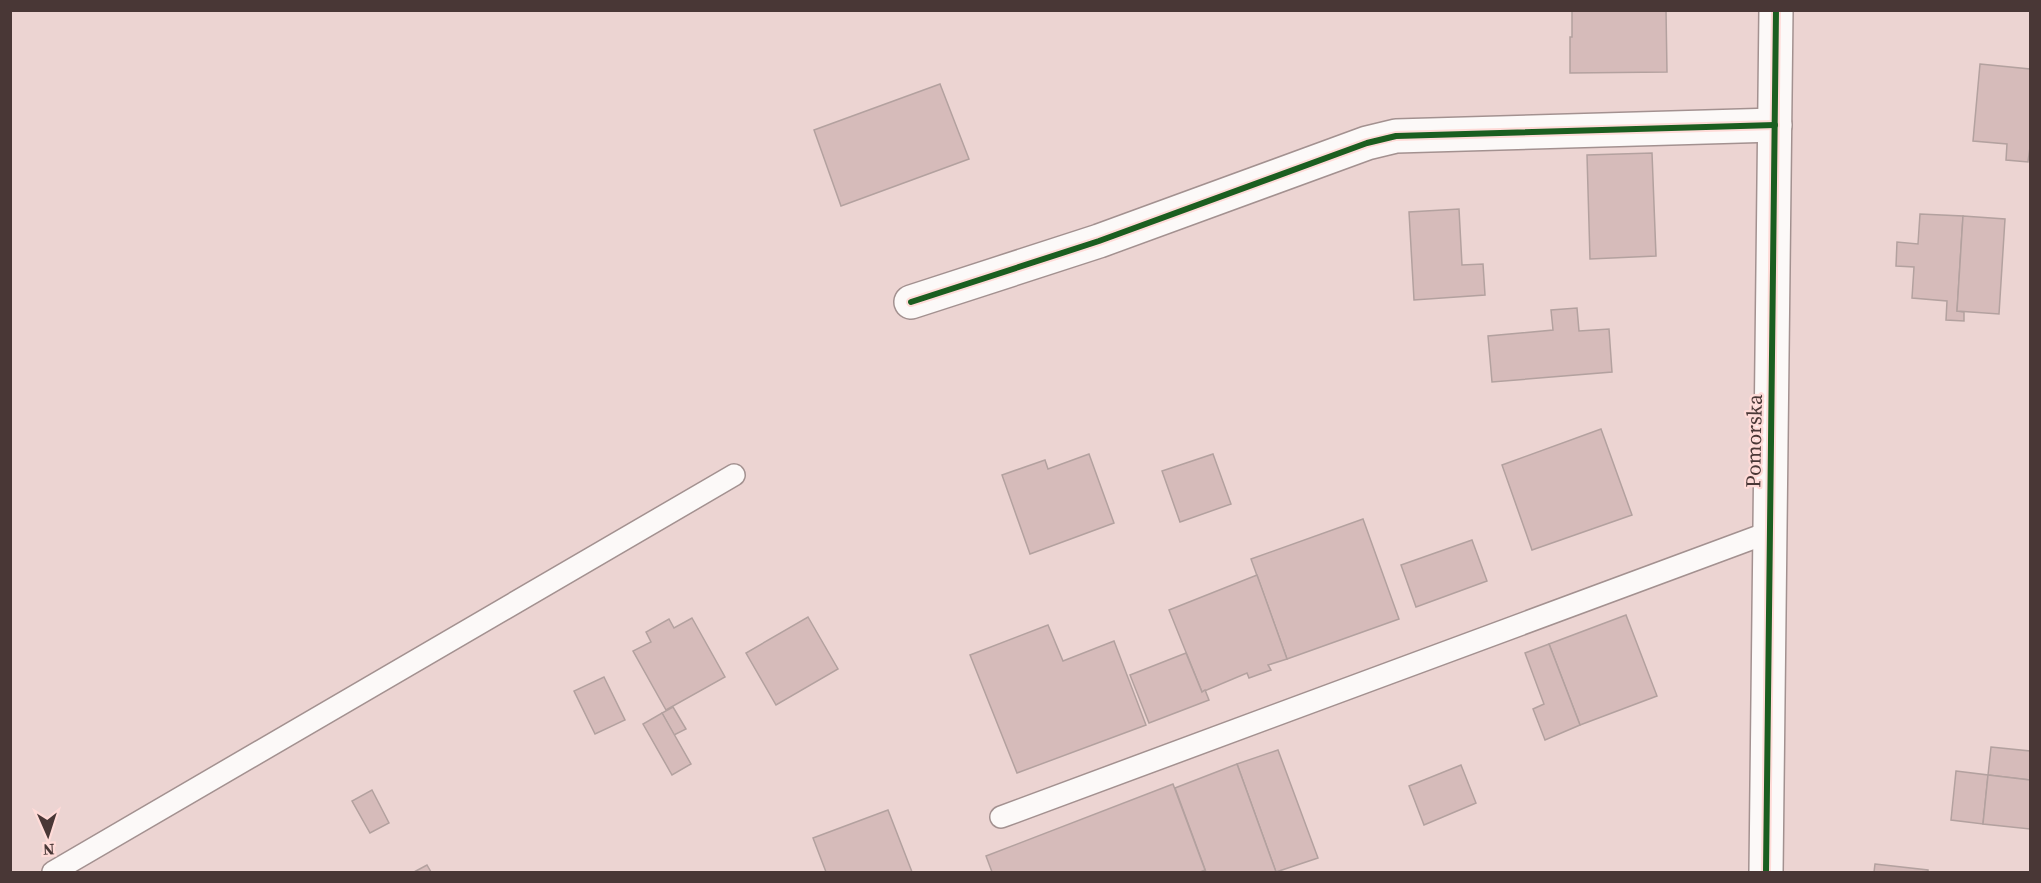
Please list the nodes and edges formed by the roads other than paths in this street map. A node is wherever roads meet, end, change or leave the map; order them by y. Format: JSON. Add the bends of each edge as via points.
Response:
{"nodes":[{"id":1,"x":1776,"y":10,"type":"edge"},
{"id":2,"x":1775,"y":125,"type":"junction"},
{"id":3,"x":911,"y":302,"type":"dead end"},
{"id":4,"x":734,"y":475,"type":"dead end"},
{"id":5,"x":1770,"y":532,"type":"junction"},
{"id":6,"x":1002,"y":817,"type":"dead end"},
{"id":7,"x":53,"y":873,"type":"edge"},
{"id":8,"x":1766,"y":873,"type":"edge"}],
"edges":[{"from":1,"to":2,"type":"street","name":"Pomorska"},
{"from":2,"to":3,"type":"street","via":[[1396,136],[1367,143],[1099,241]]},
{"from":2,"to":5,"type":"street","name":"Pomorska"},
{"from":4,"to":7,"type":"lane"},
{"from":5,"to":6,"type":"lane"},
{"from":5,"to":8,"type":"street","name":"Pomorska"}]}
